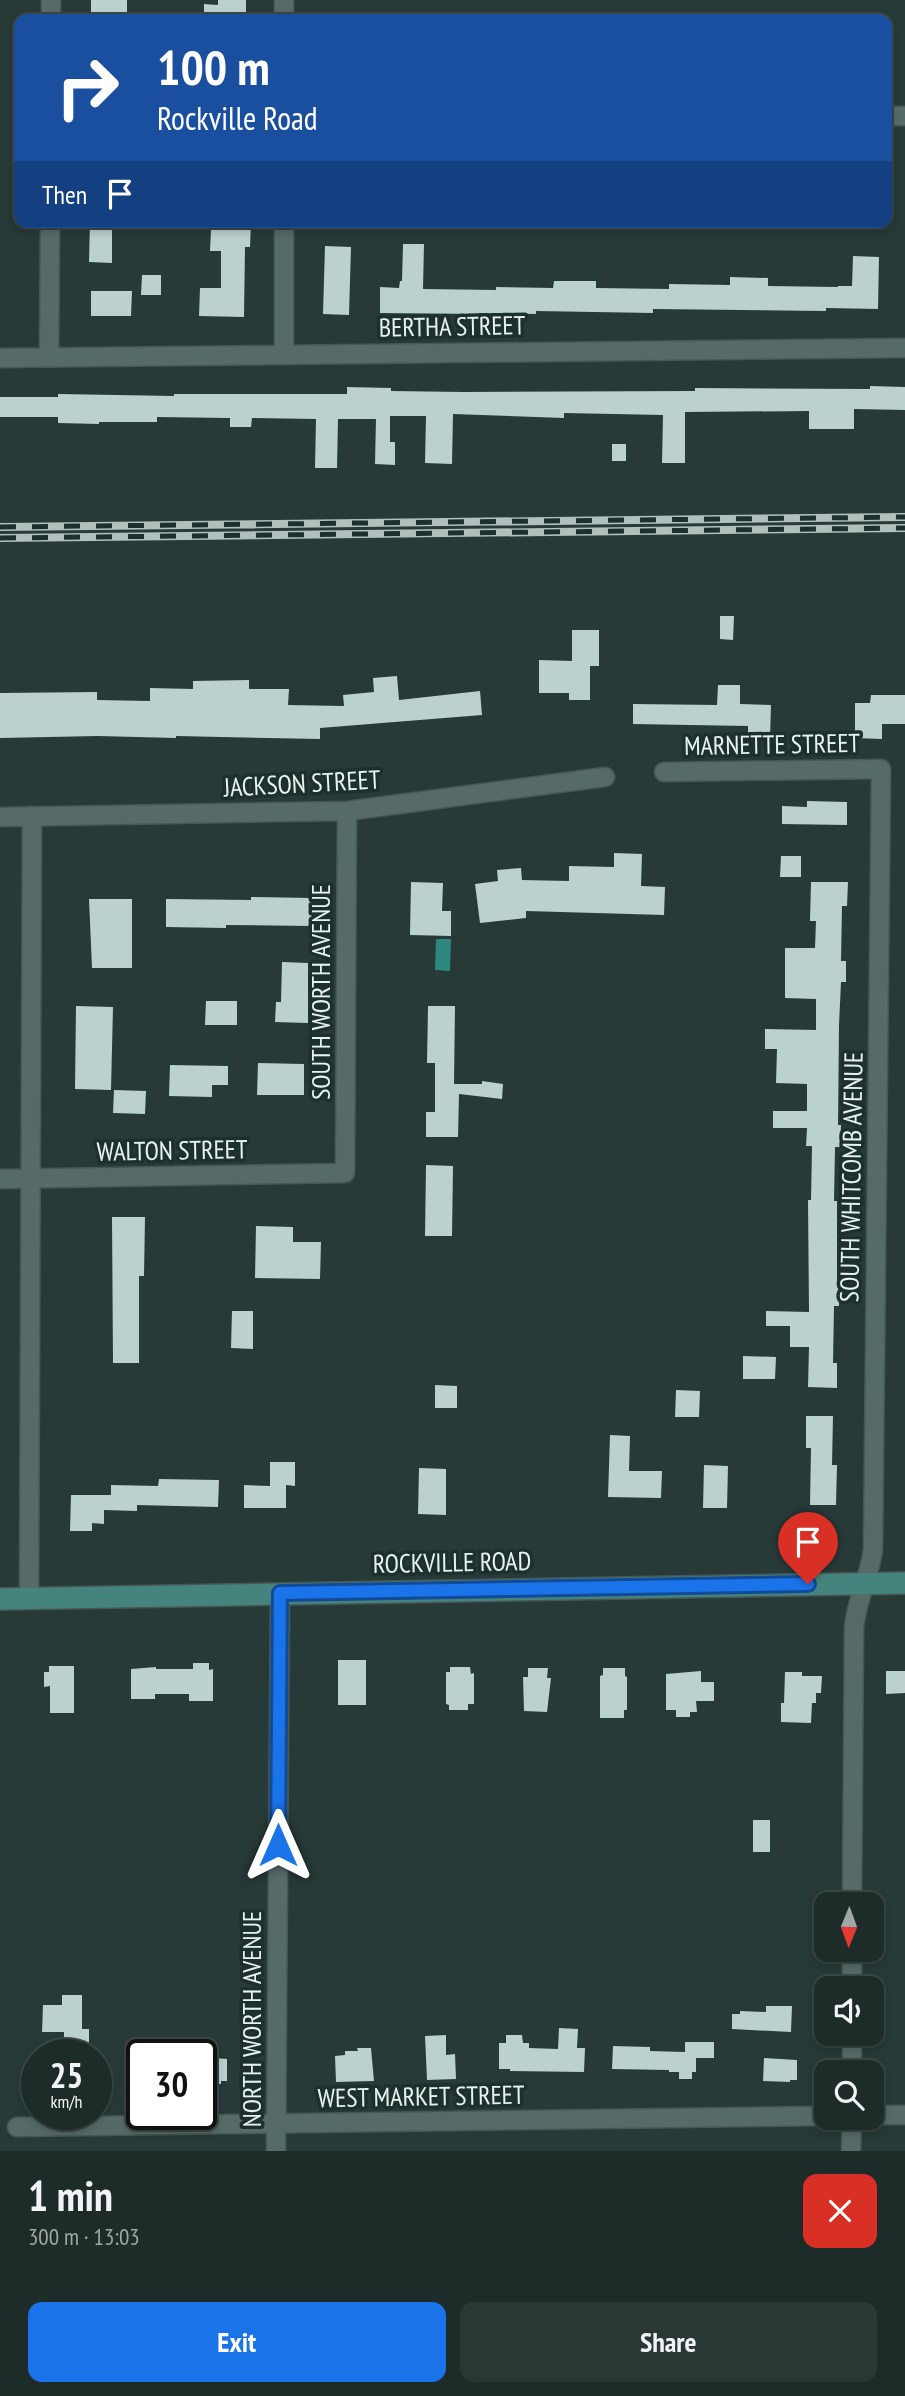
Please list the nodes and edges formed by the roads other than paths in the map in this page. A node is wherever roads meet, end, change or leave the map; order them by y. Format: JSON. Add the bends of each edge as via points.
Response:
{"nodes":[{"id":1,"x":50,"y":228,"type":"edge"},
{"id":2,"x":284,"y":228,"type":"edge"},
{"id":3,"x":905,"y":348,"type":"edge"},
{"id":4,"x":284,"y":355,"type":"junction"},
{"id":5,"x":49,"y":357,"type":"junction"},
{"id":6,"x":0,"y":358,"type":"edge"},
{"id":7,"x":881,"y":769,"type":"joint"},
{"id":8,"x":664,"y":772,"type":"dead end"},
{"id":9,"x":605,"y":777,"type":"dead end"},
{"id":10,"x":348,"y":811,"type":"junction"},
{"id":11,"x":32,"y":816,"type":"junction"},
{"id":12,"x":0,"y":817,"type":"edge"},
{"id":13,"x":345,"y":1173,"type":"joint"},
{"id":14,"x":31,"y":1178,"type":"junction"},
{"id":15,"x":0,"y":1179,"type":"edge"},
{"id":16,"x":905,"y":1583,"type":"edge"},
{"id":17,"x":863,"y":1584,"type":"junction"},
{"id":18,"x":280,"y":1593,"type":"junction"},
{"id":19,"x":0,"y":1599,"type":"edge"},
{"id":20,"x":29,"y":1599,"type":"junction"},
{"id":21,"x":852,"y":1892,"type":"edge"},
{"id":22,"x":884,"y":2115,"type":"edge"},
{"id":23,"x":905,"y":2115,"type":"edge"},
{"id":24,"x":814,"y":2116,"type":"edge"},
{"id":25,"x":276,"y":2124,"type":"junction"},
{"id":26,"x":17,"y":2127,"type":"dead end"},
{"id":27,"x":852,"y":2130,"type":"edge"},
{"id":28,"x":276,"y":2151,"type":"edge"},
{"id":29,"x":851,"y":2151,"type":"edge"}],
"edges":[{"from":1,"to":5,"type":"street"},
{"from":2,"to":4,"type":"street"},
{"from":3,"to":4,"type":"street","name":"BERTHA STREET"},
{"from":4,"to":5,"type":"street","name":"BERTHA STREET"},
{"from":5,"to":6,"type":"street","name":"BERTHA STREET"},
{"from":7,"to":8,"type":"street","name":"MARNETTE STREET"},
{"from":7,"to":17,"type":"street","name":"SOUTH WHITCOMB AVENUE","via":[[873,1549]]},
{"from":9,"to":10,"type":"street","name":"JACKSON STREET"},
{"from":10,"to":11,"type":"street","name":"JACKSON STREET"},
{"from":10,"to":13,"type":"street","name":"SOUTH WORTH AVENUE"},
{"from":11,"to":12,"type":"street","name":"JACKSON STREET"},
{"from":11,"to":14,"type":"street"},
{"from":13,"to":14,"type":"street","name":"WALTON STREET"},
{"from":14,"to":15,"type":"street","name":"WALTON STREET"},
{"from":14,"to":20,"type":"street"},
{"from":16,"to":17,"type":"main road","name":"ROCKVILLE ROAD"},
{"from":17,"to":18,"type":"main road","name":"ROCKVILLE ROAD"},
{"from":17,"to":21,"type":"street","name":"SOUTH WHITCOMB AVENUE","via":[[853,1628]]},
{"from":18,"to":20,"type":"main road","name":"ROCKVILLE ROAD"},
{"from":18,"to":25,"type":"street","name":"NORTH WORTH AVENUE"},
{"from":19,"to":20,"type":"main road","name":"ROCKVILLE ROAD"},
{"from":22,"to":23,"type":"street"},
{"from":24,"to":25,"type":"street","name":"WEST MARKET STREET"},
{"from":25,"to":26,"type":"street","name":"WEST MARKET STREET"},
{"from":25,"to":28,"type":"street","name":"NORTH WORTH AVENUE"},
{"from":27,"to":29,"type":"street"}]}
